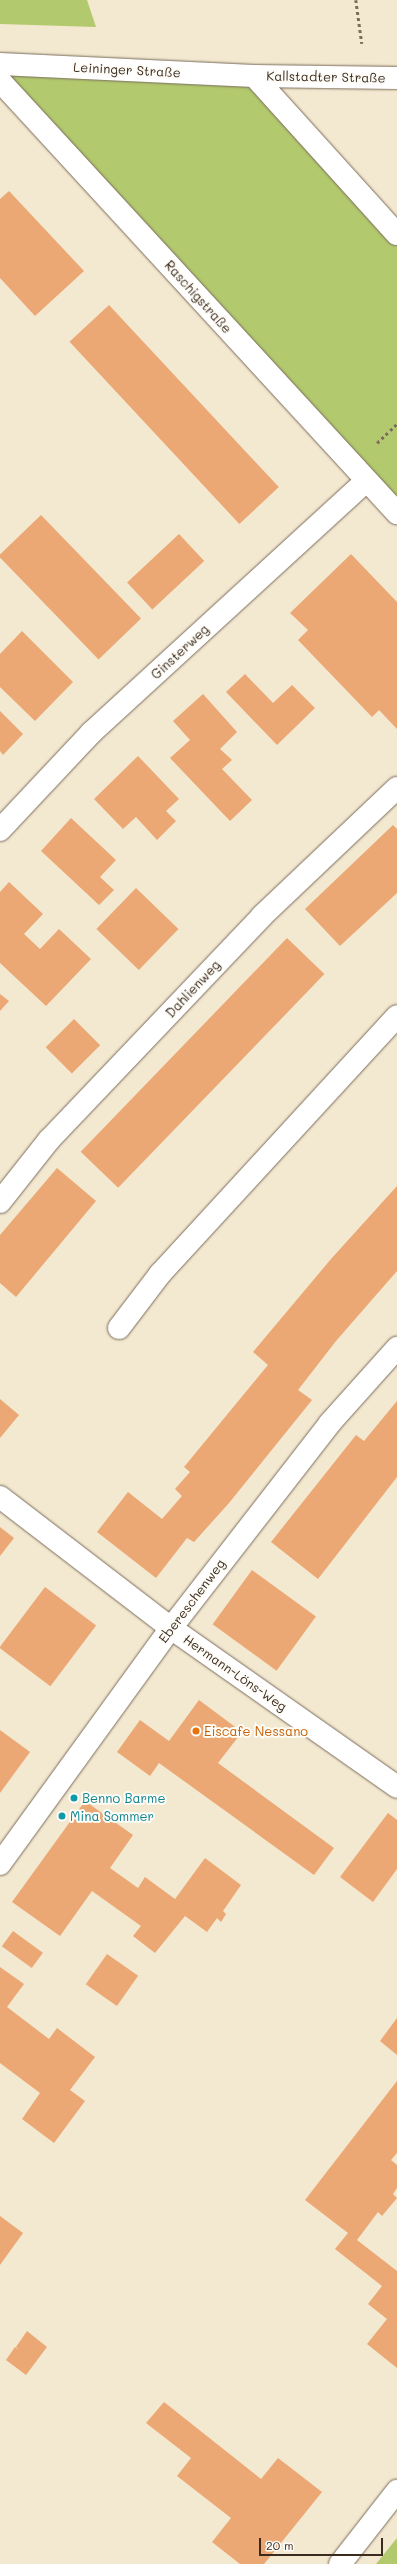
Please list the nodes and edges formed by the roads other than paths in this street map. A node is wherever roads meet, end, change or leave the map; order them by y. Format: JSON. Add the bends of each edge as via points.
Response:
{"nodes":[{"id":1,"x":0,"y":64,"type":"edge"},
{"id":2,"x":254,"y":76,"type":"junction"},
{"id":3,"x":397,"y":78,"type":"edge"},
{"id":4,"x":0,"y":81,"type":"edge"},
{"id":5,"x":397,"y":234,"type":"edge"},
{"id":6,"x":366,"y":481,"type":"junction"},
{"id":7,"x":397,"y":513,"type":"edge"},
{"id":8,"x":397,"y":788,"type":"edge"},
{"id":9,"x":0,"y":830,"type":"edge"},
{"id":10,"x":397,"y":1016,"type":"edge"},
{"id":11,"x":0,"y":1202,"type":"edge"},
{"id":12,"x":119,"y":1328,"type":"dead end"},
{"id":13,"x":397,"y":1348,"type":"edge"},
{"id":14,"x":0,"y":1497,"type":"edge"},
{"id":15,"x":171,"y":1628,"type":"junction"},
{"id":16,"x":397,"y":1787,"type":"edge"},
{"id":17,"x":0,"y":1864,"type":"edge"},
{"id":18,"x":397,"y":2491,"type":"edge"},
{"id":19,"x":340,"y":2564,"type":"edge"}],
"edges":[{"from":1,"to":2,"type":"street","name":"Leininger Straße"},
{"from":2,"to":3,"type":"street","name":"Kallstadter Straße"},
{"from":2,"to":5,"type":"street"},
{"from":4,"to":6,"type":"street","name":"Raschigstraße"},
{"from":6,"to":7,"type":"street","name":"Raschigstraße"},
{"from":6,"to":9,"type":"street","name":"Ginsterweg","via":[[91,733]]},
{"from":8,"to":11,"type":"street","name":"Dahlienweg","via":[[262,916],[49,1140]]},
{"from":10,"to":12,"type":"street","via":[[160,1274]]},
{"from":13,"to":15,"type":"street","name":"Ebereschenweg","via":[[330,1423]]},
{"from":14,"to":15,"type":"street","name":"Hermann-Löns-Weg"},
{"from":15,"to":16,"type":"street","name":"Hermann-Löns-Weg"},
{"from":15,"to":17,"type":"street","name":"Ebereschenweg"},
{"from":18,"to":19,"type":"street"}]}
